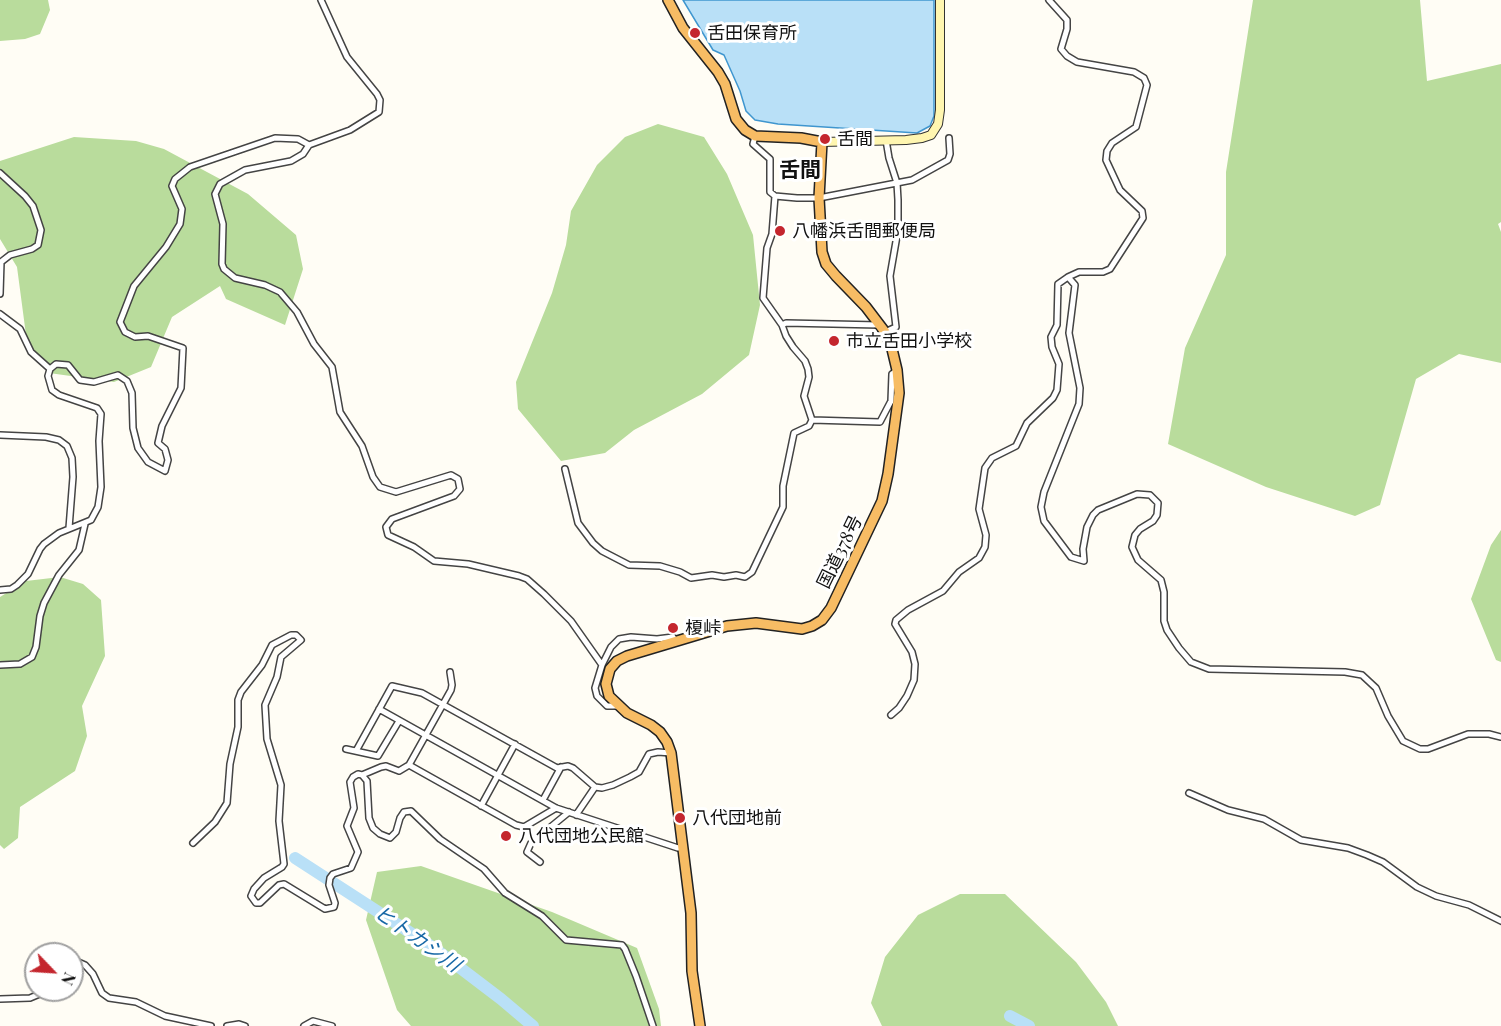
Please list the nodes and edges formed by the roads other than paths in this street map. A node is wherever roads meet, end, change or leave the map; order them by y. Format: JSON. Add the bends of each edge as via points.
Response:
{"nodes":[{"id":1,"x":321,"y":0,"type":"edge"},
{"id":2,"x":668,"y":0,"type":"edge"},
{"id":3,"x":940,"y":0,"type":"edge"},
{"id":4,"x":1049,"y":0,"type":"edge"},
{"id":5,"x":755,"y":136,"type":"junction"},
{"id":6,"x":949,"y":138,"type":"dead end"},
{"id":7,"x":886,"y":140,"type":"junction"},
{"id":8,"x":822,"y":142,"type":"junction"},
{"id":9,"x":309,"y":145,"type":"junction"},
{"id":10,"x":0,"y":173,"type":"edge"},
{"id":11,"x":897,"y":183,"type":"junction"},
{"id":12,"x":775,"y":196,"type":"junction"},
{"id":13,"x":819,"y":198,"type":"junction"},
{"id":14,"x":1068,"y":277,"type":"junction"},
{"id":15,"x":0,"y":294,"type":"edge"},
{"id":16,"x":0,"y":314,"type":"edge"},
{"id":17,"x":782,"y":325,"type":"junction"},
{"id":18,"x":883,"y":328,"type":"junction"},
{"id":19,"x":50,"y":369,"type":"junction"},
{"id":20,"x":897,"y":370,"type":"junction"},
{"id":21,"x":812,"y":420,"type":"junction"},
{"id":22,"x":0,"y":435,"type":"edge"},
{"id":23,"x":565,"y":469,"type":"dead end"},
{"id":24,"x":85,"y":524,"type":"junction"},
{"id":25,"x":69,"y":528,"type":"junction"},
{"id":26,"x":0,"y":590,"type":"edge"},
{"id":27,"x":676,"y":642,"type":"junction"},
{"id":28,"x":0,"y":665,"type":"edge"},
{"id":29,"x":602,"y":665,"type":"junction"},
{"id":30,"x":450,"y":672,"type":"dead end"},
{"id":31,"x":443,"y":703,"type":"junction"},
{"id":32,"x":617,"y":706,"type":"junction"},
{"id":33,"x":379,"y":709,"type":"junction"},
{"id":34,"x":891,"y":715,"type":"dead end"},
{"id":35,"x":399,"y":721,"type":"junction"},
{"id":36,"x":426,"y":735,"type":"junction"},
{"id":37,"x":1501,"y":737,"type":"edge"},
{"id":38,"x":515,"y":744,"type":"junction"},
{"id":39,"x":346,"y":749,"type":"dead end"},
{"id":40,"x":356,"y":751,"type":"junction"},
{"id":41,"x":671,"y":753,"type":"junction"},
{"id":42,"x":409,"y":765,"type":"junction"},
{"id":43,"x":561,"y":767,"type":"junction"},
{"id":44,"x":498,"y":774,"type":"junction"},
{"id":45,"x":362,"y":776,"type":"junction"},
{"id":46,"x":595,"y":787,"type":"junction"},
{"id":47,"x":1189,"y":793,"type":"dead end"},
{"id":48,"x":543,"y":800,"type":"junction"},
{"id":49,"x":481,"y":806,"type":"junction"},
{"id":50,"x":556,"y":808,"type":"junction"},
{"id":51,"x":569,"y":812,"type":"junction"},
{"id":52,"x":576,"y":815,"type":"junction"},
{"id":53,"x":193,"y":843,"type":"dead end"},
{"id":54,"x":684,"y":848,"type":"junction"},
{"id":55,"x":540,"y":862,"type":"dead end"},
{"id":56,"x":1501,"y":921,"type":"edge"},
{"id":57,"x":84,"y":965,"type":"edge"},
{"id":58,"x":24,"y":998,"type":"edge"},
{"id":59,"x":0,"y":999,"type":"edge"},
{"id":60,"x":211,"y":1026,"type":"edge"},
{"id":61,"x":227,"y":1026,"type":"edge"},
{"id":62,"x":245,"y":1026,"type":"edge"},
{"id":63,"x":304,"y":1026,"type":"edge"},
{"id":64,"x":332,"y":1026,"type":"edge"},
{"id":65,"x":653,"y":1026,"type":"edge"},
{"id":66,"x":700,"y":1026,"type":"edge"}],
"edges":[{"from":1,"to":9,"type":"street","via":[[343,50],[377,93],[381,106],[375,116],[350,130]]},
{"from":2,"to":5,"type":"highway","via":[[688,35],[725,84],[736,119]]},
{"from":3,"to":7,"type":"main road","via":[[938,124],[931,135],[922,138]]},
{"from":4,"to":14,"type":"street","via":[[1067,20],[1061,49],[1067,56],[1077,62],[1134,72],[1147,85],[1136,127],[1112,143],[1106,160],[1120,190],[1142,210],[1143,218],[1110,269]]},
{"from":5,"to":8,"type":"highway"},
{"from":5,"to":12,"type":"street","via":[[753,144],[770,159],[770,192]]},
{"from":6,"to":11,"type":"street","via":[[948,160],[922,176]]},
{"from":7,"to":8,"type":"main road"},
{"from":7,"to":11,"type":"street"},
{"from":8,"to":13,"type":"highway","name":"国道378号"},
{"from":9,"to":19,"type":"street","via":[[298,139],[275,138],[190,167],[173,182],[182,209],[180,224],[134,286],[120,322],[125,332],[135,337],[145,335],[183,348],[181,388],[158,443],[168,460],[165,471],[148,462],[138,448],[130,386],[123,377],[94,382],[80,380],[68,365],[58,363]]},
{"from":9,"to":29,"type":"street","via":[[291,161],[254,167],[220,184],[215,194],[223,224],[221,257],[225,269],[235,278],[273,288],[297,312],[332,367],[340,412],[362,446],[380,487],[396,492],[450,476],[458,479],[460,489],[454,496],[397,516],[386,527],[388,535],[435,561],[468,564],[527,579],[572,621]]},
{"from":10,"to":15,"type":"street","via":[[33,206],[41,230],[38,245],[1,262]]},
{"from":11,"to":13,"type":"street"},
{"from":11,"to":18,"type":"street","via":[[898,230],[890,276],[896,327]]},
{"from":12,"to":13,"type":"street"},
{"from":12,"to":17,"type":"street","via":[[763,298]]},
{"from":13,"to":18,"type":"highway","name":"国道378号","via":[[820,239],[826,264]]},
{"from":14,"to":34,"type":"street","via":[[1058,284],[1057,325],[1051,337],[1059,364],[1057,390],[1027,423],[1016,446],[988,462],[979,509],[985,547],[979,558],[959,572],[944,591],[896,620],[915,664],[907,696]]},
{"from":14,"to":37,"type":"street","via":[[1074,285],[1069,333],[1080,388],[1079,404],[1041,507],[1044,521],[1071,557],[1084,561],[1087,527],[1098,510],[1137,494],[1150,495],[1158,503],[1157,515],[1135,535],[1132,548],[1138,560],[1161,580],[1167,630],[1191,662],[1209,669],[1356,673],[1371,682],[1397,733],[1415,748],[1428,749],[1468,734]]},
{"from":16,"to":19,"type":"street","via":[[20,328],[31,352]]},
{"from":17,"to":18,"type":"street"},
{"from":17,"to":21,"type":"street","via":[[808,369],[804,396]]},
{"from":18,"to":20,"type":"highway","name":"国道378号"},
{"from":19,"to":24,"type":"street","via":[[52,390],[97,408],[101,414],[100,498],[95,514]]},
{"from":20,"to":21,"type":"street","via":[[892,374],[891,401],[880,422]]},
{"from":20,"to":27,"type":"highway","name":"国道378号","via":[[898,412],[882,501],[822,620],[802,629],[744,623]]},
{"from":21,"to":23,"type":"street","via":[[809,426],[794,433],[783,486],[783,507],[752,572],[745,577],[712,575],[691,579],[660,566],[629,565],[602,551],[578,523]]},
{"from":22,"to":25,"type":"street","via":[[46,437],[67,446],[73,477]]},
{"from":24,"to":25,"type":"street"},
{"from":24,"to":28,"type":"street","via":[[79,550],[44,603],[32,657],[20,664]]},
{"from":25,"to":26,"type":"street","via":[[44,544],[28,574],[17,585]]},
{"from":27,"to":29,"type":"street","via":[[673,638],[619,639]]},
{"from":27,"to":32,"type":"highway","name":"国道378号","via":[[617,661],[606,684]]},
{"from":29,"to":32,"type":"street","via":[[595,688],[597,696],[607,706]]},
{"from":30,"to":31,"type":"street","via":[[452,685]]},
{"from":31,"to":33,"type":"street","via":[[392,686]]},
{"from":31,"to":36,"type":"street"},
{"from":31,"to":38,"type":"street"},
{"from":32,"to":41,"type":"highway","via":[[660,732]]},
{"from":33,"to":35,"type":"street"},
{"from":33,"to":40,"type":"street"},
{"from":35,"to":36,"type":"street"},
{"from":35,"to":40,"type":"street","via":[[378,756]]},
{"from":36,"to":42,"type":"street"},
{"from":36,"to":44,"type":"street"},
{"from":38,"to":43,"type":"street","via":[[556,768]]},
{"from":38,"to":44,"type":"street"},
{"from":39,"to":40,"type":"street"},
{"from":41,"to":46,"type":"street","via":[[649,754],[639,772],[614,785]]},
{"from":41,"to":54,"type":"highway"},
{"from":42,"to":45,"type":"street","via":[[399,771],[381,767]]},
{"from":42,"to":49,"type":"street"},
{"from":43,"to":46,"type":"street","via":[[573,768]]},
{"from":43,"to":48,"type":"street"},
{"from":44,"to":48,"type":"street"},
{"from":44,"to":49,"type":"street"},
{"from":45,"to":53,"type":"street","via":[[358,774],[350,782],[354,808],[347,826],[358,852],[351,868],[330,878],[334,907],[326,909],[284,884],[256,903],[251,896],[255,889],[282,867],[284,859],[280,841],[281,785],[264,714],[282,657],[301,640],[296,635],[278,640],[237,700],[238,727],[227,803],[216,822]]},
{"from":45,"to":65,"type":"street","via":[[367,781],[369,818],[380,834],[390,838],[404,812],[411,811],[440,839],[484,869],[505,893],[542,916],[566,940],[622,945]]},
{"from":46,"to":52,"type":"street"},
{"from":47,"to":56,"type":"street","via":[[1228,810],[1264,819],[1301,840],[1367,855],[1436,896],[1469,905]]},
{"from":48,"to":50,"type":"street"},
{"from":49,"to":50,"type":"street","via":[[524,827]]},
{"from":50,"to":51,"type":"street"},
{"from":51,"to":52,"type":"street"},
{"from":51,"to":55,"type":"street","via":[[531,843],[527,852]]},
{"from":52,"to":54,"type":"street"},
{"from":54,"to":66,"type":"highway"},
{"from":57,"to":60,"type":"street","via":[[109,998],[136,1002],[165,1016]]},
{"from":58,"to":59,"type":"street"},
{"from":61,"to":62,"type":"street"},
{"from":63,"to":64,"type":"street","via":[[313,1021]]}]}
